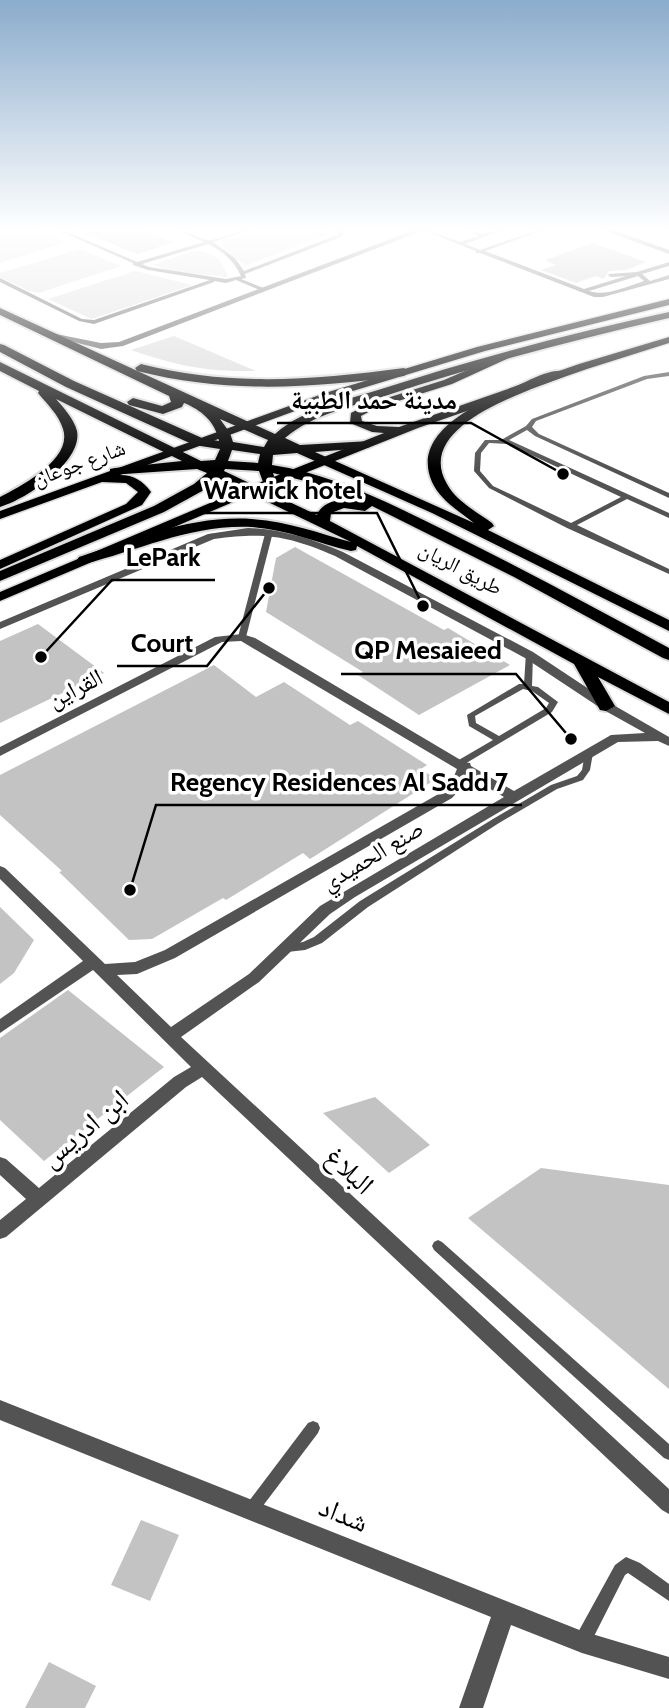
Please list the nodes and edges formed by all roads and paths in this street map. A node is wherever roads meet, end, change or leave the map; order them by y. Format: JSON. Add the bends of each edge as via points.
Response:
{"nodes":[{"id":1,"x":58,"y":309,"type":"edge"},
{"id":2,"x":133,"y":309,"type":"edge"},
{"id":3,"x":214,"y":309,"type":"edge"},
{"id":4,"x":642,"y":309,"type":"edge"},
{"id":5,"x":0,"y":311,"type":"edge"},
{"id":6,"x":669,"y":315,"type":"edge"},
{"id":7,"x":46,"y":334,"type":"junction"},
{"id":8,"x":669,"y":340,"type":"edge"},
{"id":9,"x":0,"y":346,"type":"edge"},
{"id":10,"x":75,"y":348,"type":"junction"},
{"id":11,"x":506,"y":357,"type":"junction"},
{"id":12,"x":0,"y":366,"type":"edge"},
{"id":13,"x":404,"y":372,"type":"junction"},
{"id":14,"x":559,"y":374,"type":"junction"},
{"id":15,"x":669,"y":374,"type":"edge"},
{"id":16,"x":39,"y":387,"type":"junction"},
{"id":17,"x":173,"y":394,"type":"junction"},
{"id":18,"x":206,"y":409,"type":"junction"},
{"id":19,"x":243,"y":426,"type":"junction"},
{"id":20,"x":528,"y":427,"type":"junction"},
{"id":21,"x":403,"y":429,"type":"junction"},
{"id":22,"x":224,"y":433,"type":"junction"},
{"id":23,"x":537,"y":435,"type":"junction"},
{"id":24,"x":504,"y":440,"type":"junction"},
{"id":25,"x":199,"y":442,"type":"junction"},
{"id":26,"x":514,"y":443,"type":"junction"},
{"id":27,"x":365,"y":444,"type":"junction"},
{"id":28,"x":272,"y":445,"type":"junction"},
{"id":29,"x":227,"y":447,"type":"junction"},
{"id":30,"x":301,"y":450,"type":"junction"},
{"id":31,"x":173,"y":452,"type":"junction"},
{"id":32,"x":323,"y":461,"type":"junction"},
{"id":33,"x":199,"y":464,"type":"junction"},
{"id":34,"x":220,"y":468,"type":"junction"},
{"id":35,"x":264,"y":468,"type":"junction"},
{"id":36,"x":115,"y":472,"type":"junction"},
{"id":37,"x":293,"y":473,"type":"junction"},
{"id":38,"x":91,"y":481,"type":"junction"},
{"id":39,"x":269,"y":482,"type":"junction"},
{"id":40,"x":640,"y":484,"type":"junction"},
{"id":41,"x":650,"y":488,"type":"junction"},
{"id":42,"x":252,"y":489,"type":"junction"},
{"id":43,"x":669,"y":496,"type":"edge"},
{"id":44,"x":626,"y":498,"type":"junction"},
{"id":45,"x":0,"y":503,"type":"edge"},
{"id":46,"x":287,"y":505,"type":"junction"},
{"id":47,"x":0,"y":515,"type":"edge"},
{"id":48,"x":669,"y":516,"type":"edge"},
{"id":49,"x":323,"y":523,"type":"junction"},
{"id":50,"x":570,"y":526,"type":"junction"},
{"id":51,"x":268,"y":532,"type":"junction"},
{"id":52,"x":515,"y":548,"type":"junction"},
{"id":53,"x":84,"y":560,"type":"junction"},
{"id":54,"x":399,"y":561,"type":"junction"},
{"id":55,"x":0,"y":565,"type":"edge"},
{"id":56,"x":669,"y":572,"type":"edge"},
{"id":57,"x":0,"y":576,"type":"edge"},
{"id":58,"x":0,"y":597,"type":"edge"},
{"id":59,"x":588,"y":611,"type":"junction"},
{"id":60,"x":0,"y":626,"type":"edge"},
{"id":61,"x":669,"y":626,"type":"edge"},
{"id":62,"x":242,"y":637,"type":"junction"},
{"id":63,"x":529,"y":655,"type":"junction"},
{"id":64,"x":669,"y":655,"type":"edge"},
{"id":65,"x":580,"y":659,"type":"junction"},
{"id":66,"x":528,"y":686,"type":"junction"},
{"id":67,"x":612,"y":709,"type":"junction"},
{"id":68,"x":669,"y":709,"type":"edge"},
{"id":69,"x":615,"y":738,"type":"junction"},
{"id":70,"x":665,"y":739,"type":"edge"},
{"id":71,"x":500,"y":740,"type":"junction"},
{"id":72,"x":0,"y":752,"type":"edge"},
{"id":73,"x":589,"y":753,"type":"junction"},
{"id":74,"x":462,"y":765,"type":"junction"},
{"id":75,"x":513,"y":797,"type":"junction"},
{"id":76,"x":0,"y":871,"type":"edge"},
{"id":77,"x":287,"y":947,"type":"junction"},
{"id":78,"x":97,"y":966,"type":"junction"},
{"id":79,"x":0,"y":1027,"type":"edge"},
{"id":80,"x":171,"y":1036,"type":"junction"},
{"id":81,"x":202,"y":1068,"type":"junction"},
{"id":82,"x":0,"y":1164,"type":"edge"},
{"id":83,"x":39,"y":1200,"type":"junction"},
{"id":84,"x":0,"y":1231,"type":"edge"},
{"id":85,"x":438,"y":1246,"type":"dead end"},
{"id":86,"x":0,"y":1410,"type":"edge"},
{"id":87,"x":313,"y":1428,"type":"dead end"},
{"id":88,"x":669,"y":1453,"type":"edge"},
{"id":89,"x":669,"y":1503,"type":"edge"},
{"id":90,"x":251,"y":1510,"type":"junction"},
{"id":91,"x":669,"y":1593,"type":"edge"},
{"id":92,"x":505,"y":1609,"type":"junction"},
{"id":93,"x":582,"y":1642,"type":"junction"},
{"id":94,"x":669,"y":1668,"type":"edge"},
{"id":95,"x":471,"y":1708,"type":"edge"}],
"edges":[{"from":1,"to":2,"type":"lane","via":[[94,322]]},
{"from":3,"to":7,"type":"street","via":[[120,344],[101,346]]},
{"from":4,"to":13,"type":"main road","name":"شارع جوعان"},
{"from":5,"to":7,"type":"highway"},
{"from":6,"to":11,"type":"highway"},
{"from":7,"to":10,"type":"highway"},
{"from":8,"to":14,"type":"main road"},
{"from":9,"to":17,"type":"highway","via":[[144,407],[171,408],[178,404]]},
{"from":9,"to":25,"type":"highway","via":[[70,384]]},
{"from":10,"to":13,"type":"highway","via":[[176,378],[222,385],[310,384]]},
{"from":10,"to":17,"type":"highway"},
{"from":11,"to":21,"type":"main road","via":[[355,415],[356,423],[364,427]]},
{"from":11,"to":28,"type":"highway","via":[[310,417],[284,431]]},
{"from":12,"to":16,"type":"highway","name":"طريق الريان"},
{"from":13,"to":19,"type":"main road","name":"شارع جوعان"},
{"from":14,"to":21,"type":"main road"},
{"from":14,"to":52,"type":"highway","via":[[463,418],[446,431],[432,458],[440,484],[452,498]]},
{"from":15,"to":20,"type":"lane","via":[[640,379],[534,420]]},
{"from":16,"to":31,"type":"highway","name":"طريق الريان"},
{"from":16,"to":45,"type":"highway","via":[[66,423],[71,434],[68,449],[29,488]]},
{"from":17,"to":18,"type":"highway"},
{"from":18,"to":19,"type":"highway"},
{"from":18,"to":22,"type":"highway"},
{"from":19,"to":22,"type":"main road","name":"شارع جوعان"},
{"from":19,"to":28,"type":"highway"},
{"from":20,"to":23,"type":"lane"},
{"from":20,"to":24,"type":"lane"},
{"from":21,"to":27,"type":"main road"},
{"from":22,"to":25,"type":"main road","name":"شارع جوعان"},
{"from":22,"to":29,"type":"highway"},
{"from":23,"to":26,"type":"lane"},
{"from":23,"to":40,"type":"lane"},
{"from":24,"to":26,"type":"lane"},
{"from":24,"to":50,"type":"lane","via":[[491,440],[478,453],[479,477]]},
{"from":25,"to":29,"type":"highway"},
{"from":25,"to":31,"type":"main road","name":"شارع جوعان"},
{"from":26,"to":44,"type":"lane"},
{"from":27,"to":30,"type":"highway"},
{"from":27,"to":32,"type":"main road"},
{"from":28,"to":29,"type":"highway"},
{"from":28,"to":30,"type":"highway"},
{"from":28,"to":35,"type":"highway"},
{"from":29,"to":34,"type":"highway"},
{"from":30,"to":32,"type":"highway","name":"طريق الريان"},
{"from":31,"to":33,"type":"highway","name":"طريق الريان"},
{"from":31,"to":36,"type":"main road","name":"شارع جوعان"},
{"from":32,"to":37,"type":"main road"},
{"from":32,"to":52,"type":"highway","name":"طريق الريان"},
{"from":33,"to":34,"type":"highway","name":"طريق الريان"},
{"from":33,"to":36,"type":"highway"},
{"from":34,"to":35,"type":"highway"},
{"from":34,"to":42,"type":"highway","name":"طريق الريان"},
{"from":34,"to":57,"type":"highway","via":[[190,493],[159,509]]},
{"from":35,"to":37,"type":"highway"},
{"from":35,"to":39,"type":"highway"},
{"from":36,"to":38,"type":"main road","name":"شارع جوعان"},
{"from":37,"to":39,"type":"main road"},
{"from":37,"to":59,"type":"highway","via":[[394,512]]},
{"from":38,"to":47,"type":"main road","name":"شارع جوعان"},
{"from":38,"to":55,"type":"main road","via":[[127,479],[145,492],[138,502]]},
{"from":39,"to":42,"type":"main road"},
{"from":39,"to":46,"type":"highway"},
{"from":40,"to":41,"type":"lane"},
{"from":40,"to":44,"type":"lane"},
{"from":41,"to":43,"type":"lane"},
{"from":41,"to":44,"type":"lane"},
{"from":42,"to":46,"type":"highway","name":"طريق الريان"},
{"from":42,"to":53,"type":"main road"},
{"from":44,"to":48,"type":"lane"},
{"from":44,"to":50,"type":"lane"},
{"from":46,"to":49,"type":"highway","name":"طريق الريان"},
{"from":49,"to":54,"type":"highway","name":"طريق الريان"},
{"from":49,"to":59,"type":"highway","via":[[324,512],[331,506],[361,505],[468,559]]},
{"from":50,"to":56,"type":"lane"},
{"from":51,"to":60,"type":"street","via":[[212,536]]},
{"from":51,"to":62,"type":"lane"},
{"from":51,"to":63,"type":"street","name":"طريق الريان","via":[[339,554]]},
{"from":52,"to":61,"type":"highway","name":"طريق الريان"},
{"from":53,"to":54,"type":"highway","via":[[195,527],[249,523],[292,529]]},
{"from":53,"to":58,"type":"main road"},
{"from":54,"to":65,"type":"highway","name":"طريق الريان"},
{"from":59,"to":64,"type":"highway"},
{"from":62,"to":72,"type":"street","name":"القراين","via":[[219,639]]},
{"from":62,"to":74,"type":"street"},
{"from":63,"to":66,"type":"lane"},
{"from":63,"to":67,"type":"street","name":"طريق الريان"},
{"from":65,"to":67,"type":"highway"},
{"from":65,"to":68,"type":"highway","name":"طريق الريان"},
{"from":66,"to":71,"type":"lane","via":[[550,698],[554,707]]},
{"from":66,"to":71,"type":"lane","via":[[471,715],[472,724]]},
{"from":67,"to":69,"type":"street","via":[[618,730]]},
{"from":67,"to":70,"type":"street","name":"طريق الريان"},
{"from":69,"to":70,"type":"street","name":"صنع الحميدي"},
{"from":69,"to":73,"type":"street","name":"صنع الحميدي"},
{"from":71,"to":74,"type":"lane"},
{"from":73,"to":75,"type":"street","name":"صنع الحميدي"},
{"from":73,"to":77,"type":"lane","via":[[580,778],[554,787],[463,842],[364,904],[318,940]]},
{"from":74,"to":75,"type":"street"},
{"from":74,"to":78,"type":"street","via":[[458,783],[447,795],[170,954],[137,968]]},
{"from":75,"to":77,"type":"street","name":"صنع الحميدي","via":[[337,901]]},
{"from":76,"to":78,"type":"street","name":"البلاغ"},
{"from":77,"to":80,"type":"street","name":"صنع الحميدي","via":[[254,978]]},
{"from":78,"to":79,"type":"street"},
{"from":78,"to":80,"type":"street","name":"البلاغ"},
{"from":80,"to":81,"type":"street","name":"البلاغ"},
{"from":81,"to":83,"type":"street","name":"ابن ادريس"},
{"from":81,"to":89,"type":"street","name":"البلاغ"},
{"from":82,"to":83,"type":"street"},
{"from":83,"to":84,"type":"street","name":"ابن ادريس"},
{"from":85,"to":88,"type":"lane"},
{"from":86,"to":90,"type":"street","name":"شداد"},
{"from":87,"to":90,"type":"lane"},
{"from":90,"to":92,"type":"street","name":"شداد"},
{"from":91,"to":93,"type":"lane","via":[[626,1565]]},
{"from":92,"to":93,"type":"street","name":"شداد"},
{"from":92,"to":95,"type":"street"},
{"from":93,"to":94,"type":"street","name":"شداد"}]}
